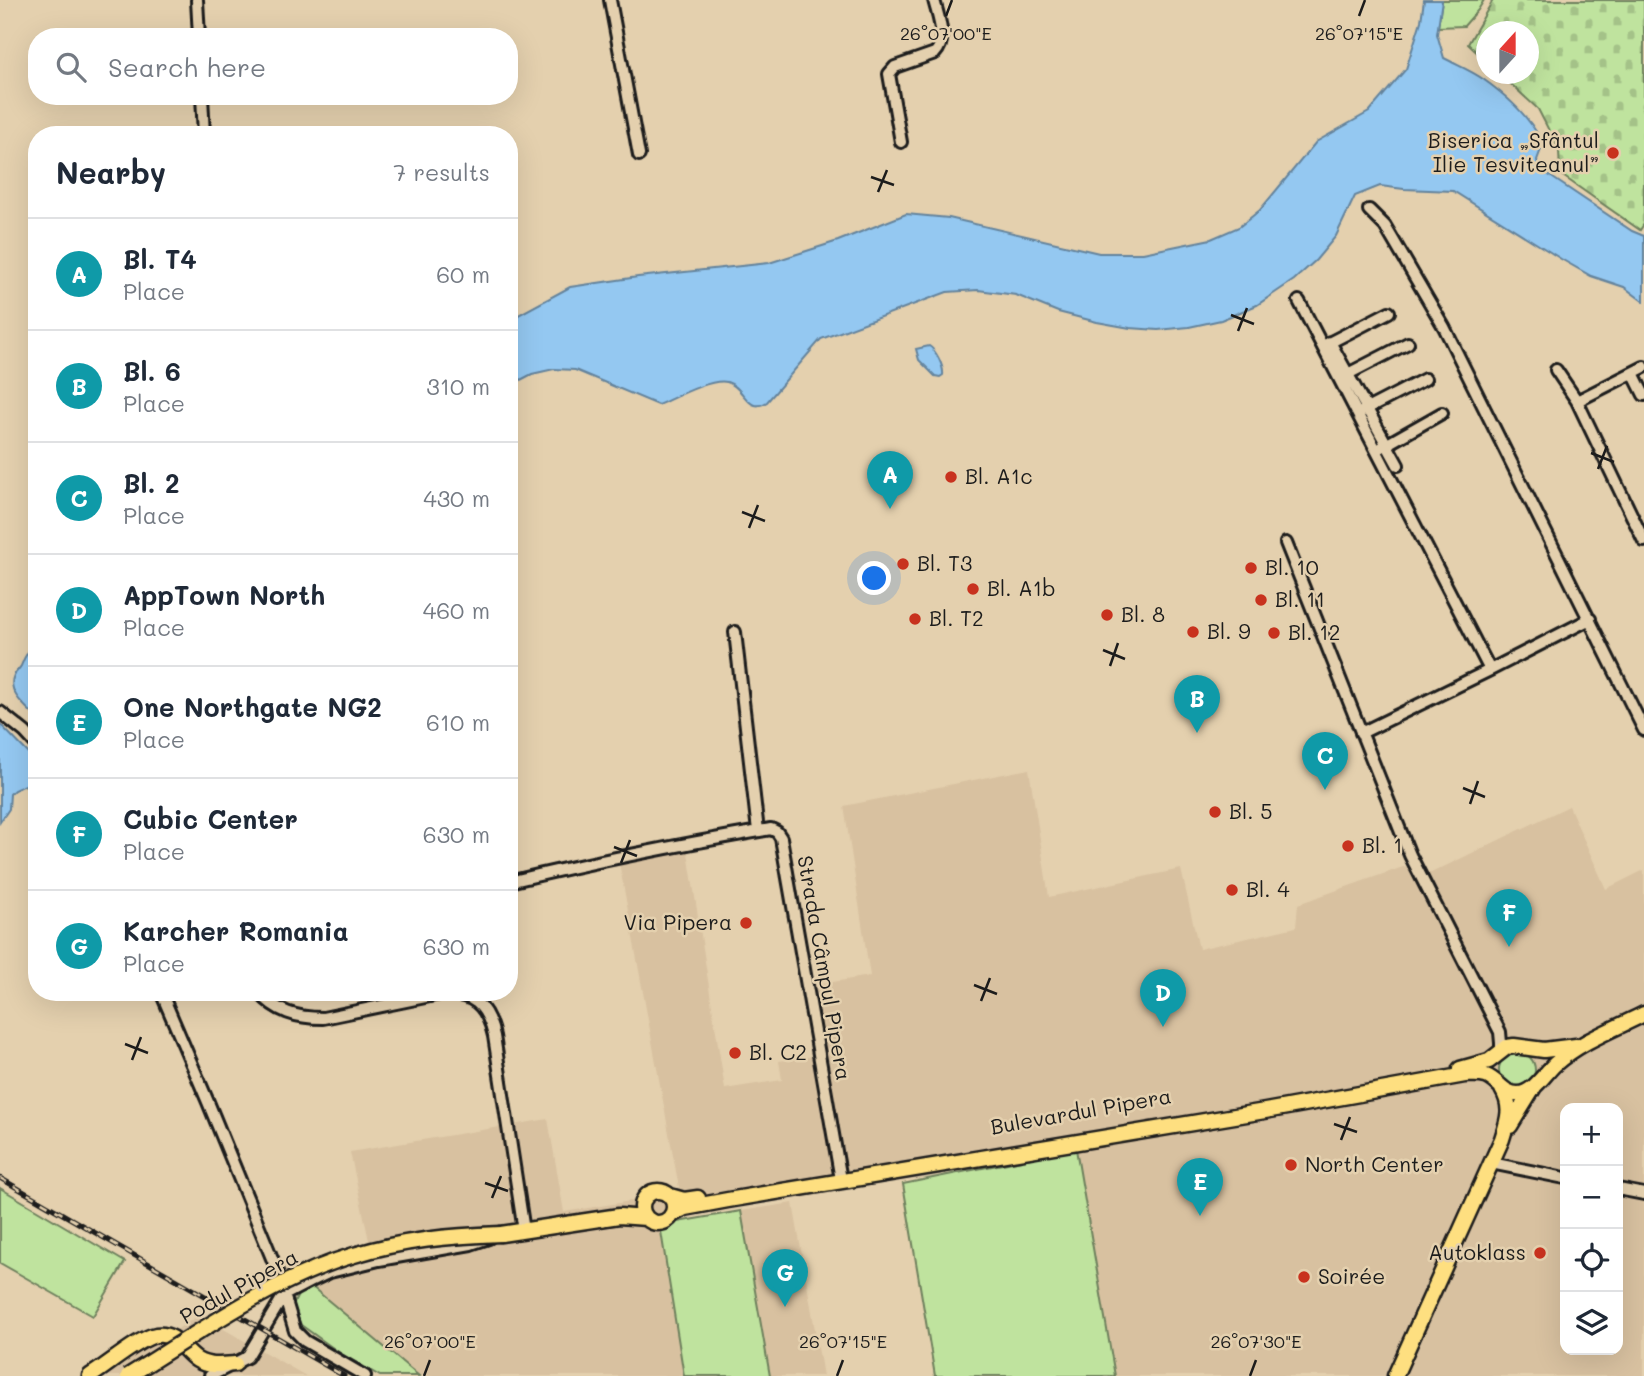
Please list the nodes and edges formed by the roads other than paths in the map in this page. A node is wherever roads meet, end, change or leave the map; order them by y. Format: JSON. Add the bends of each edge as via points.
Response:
{"nodes":[{"id":1,"x":197,"y":0,"type":"edge"},
{"id":2,"x":610,"y":0,"type":"edge"},
{"id":3,"x":934,"y":0,"type":"edge"},
{"id":4,"x":198,"y":28,"type":"edge"},
{"id":5,"x":202,"y":105,"type":"edge"},
{"id":6,"x":204,"y":126,"type":"edge"},
{"id":7,"x":901,"y":142,"type":"dead end"},
{"id":8,"x":639,"y":155,"type":"dead end"},
{"id":9,"x":1369,"y":210,"type":"dead end"},
{"id":10,"x":1299,"y":301,"type":"dead end"},
{"id":11,"x":1390,"y":312,"type":"dead end"},
{"id":12,"x":1408,"y":343,"type":"dead end"},
{"id":13,"x":1326,"y":344,"type":"junction"},
{"id":14,"x":1644,"y":368,"type":"edge"},
{"id":15,"x":1556,"y":370,"type":"dead end"},
{"id":16,"x":1633,"y":373,"type":"junction"},
{"id":17,"x":1344,"y":376,"type":"junction"},
{"id":18,"x":1425,"y":379,"type":"dead end"},
{"id":19,"x":1644,"y":394,"type":"edge"},
{"id":20,"x":1577,"y":401,"type":"junction"},
{"id":21,"x":1363,"y":411,"type":"junction"},
{"id":22,"x":1441,"y":413,"type":"dead end"},
{"id":23,"x":1382,"y":447,"type":"junction"},
{"id":24,"x":1398,"y":465,"type":"dead end"},
{"id":25,"x":1644,"y":541,"type":"edge"},
{"id":26,"x":1286,"y":543,"type":"dead end"},
{"id":27,"x":1590,"y":619,"type":"junction"},
{"id":28,"x":735,"y":632,"type":"dead end"},
{"id":29,"x":1490,"y":670,"type":"junction"},
{"id":30,"x":0,"y":712,"type":"edge"},
{"id":31,"x":1644,"y":730,"type":"edge"},
{"id":32,"x":1361,"y":733,"type":"junction"},
{"id":33,"x":28,"y":735,"type":"edge"},
{"id":34,"x":758,"y":831,"type":"junction"},
{"id":35,"x":518,"y":880,"type":"edge"},
{"id":36,"x":165,"y":1001,"type":"edge"},
{"id":37,"x":266,"y":1001,"type":"edge"},
{"id":38,"x":406,"y":1001,"type":"edge"},
{"id":39,"x":475,"y":1001,"type":"edge"},
{"id":40,"x":1644,"y":1014,"type":"edge"},
{"id":41,"x":1500,"y":1032,"type":"junction"},
{"id":42,"x":1581,"y":1045,"type":"junction"},
{"id":43,"x":1525,"y":1047,"type":"junction"},
{"id":44,"x":1499,"y":1054,"type":"junction"},
{"id":45,"x":1537,"y":1083,"type":"junction"},
{"id":46,"x":1498,"y":1085,"type":"junction"},
{"id":47,"x":1502,"y":1139,"type":"junction"},
{"id":48,"x":1491,"y":1163,"type":"junction"},
{"id":49,"x":840,"y":1174,"type":"junction"},
{"id":50,"x":1560,"y":1177,"type":"edge"},
{"id":51,"x":1623,"y":1190,"type":"edge"},
{"id":52,"x":1644,"y":1194,"type":"edge"},
{"id":53,"x":670,"y":1196,"type":"junction"},
{"id":54,"x":644,"y":1212,"type":"junction"},
{"id":55,"x":673,"y":1214,"type":"junction"},
{"id":56,"x":524,"y":1231,"type":"junction"},
{"id":57,"x":501,"y":1234,"type":"junction"},
{"id":58,"x":284,"y":1295,"type":"junction"},
{"id":59,"x":198,"y":1360,"type":"junction"},
{"id":60,"x":236,"y":1364,"type":"junction"},
{"id":61,"x":1398,"y":1375,"type":"edge"},
{"id":62,"x":90,"y":1376,"type":"edge"},
{"id":63,"x":128,"y":1376,"type":"edge"},
{"id":64,"x":197,"y":1376,"type":"edge"},
{"id":65,"x":210,"y":1376,"type":"edge"},
{"id":66,"x":365,"y":1376,"type":"edge"}],
"edges":[{"from":1,"to":4,"type":"street"},
{"from":2,"to":8,"type":"street"},
{"from":3,"to":7,"type":"street","via":[[942,38],[939,50],[888,74]]},
{"from":5,"to":6,"type":"street"},
{"from":9,"to":27,"type":"street","via":[[1385,226],[1444,327]]},
{"from":10,"to":13,"type":"street"},
{"from":11,"to":13,"type":"street"},
{"from":12,"to":17,"type":"street"},
{"from":13,"to":17,"type":"street"},
{"from":14,"to":16,"type":"street"},
{"from":15,"to":20,"type":"street"},
{"from":16,"to":19,"type":"street"},
{"from":16,"to":20,"type":"street"},
{"from":17,"to":21,"type":"street"},
{"from":18,"to":21,"type":"street"},
{"from":20,"to":25,"type":"street"},
{"from":21,"to":23,"type":"street"},
{"from":22,"to":23,"type":"street"},
{"from":23,"to":24,"type":"street"},
{"from":23,"to":29,"type":"street"},
{"from":26,"to":32,"type":"street"},
{"from":27,"to":29,"type":"street"},
{"from":27,"to":31,"type":"street"},
{"from":28,"to":34,"type":"street"},
{"from":29,"to":32,"type":"street"},
{"from":30,"to":33,"type":"street"},
{"from":32,"to":41,"type":"street","via":[[1410,855]]},
{"from":34,"to":35,"type":"street"},
{"from":34,"to":49,"type":"street","name":"Strada Câmpul Pipera","via":[[771,829],[781,838]]},
{"from":36,"to":58,"type":"street"},
{"from":37,"to":38,"type":"street","via":[[282,1011],[323,1018]]},
{"from":39,"to":56,"type":"street","via":[[494,1036]]},
{"from":40,"to":42,"type":"main road","name":"Bulevardul Pipera"},
{"from":41,"to":43,"type":"street"},
{"from":41,"to":44,"type":"street"},
{"from":42,"to":43,"type":"main road","name":"Bulevardul Pipera"},
{"from":42,"to":45,"type":"main road","name":"Bulevardul Pipera"},
{"from":43,"to":44,"type":"main road","name":"Bulevardul Pipera","via":[[1507,1048]]},
{"from":43,"to":45,"type":"main road","via":[[1535,1053],[1541,1066]]},
{"from":44,"to":46,"type":"main road","via":[[1492,1068]]},
{"from":44,"to":49,"type":"main road","name":"Bulevardul Pipera","via":[[1463,1068]]},
{"from":45,"to":46,"type":"main road","name":"Bulevardul Pipera","via":[[1523,1093],[1508,1093]]},
{"from":45,"to":47,"type":"main road"},
{"from":46,"to":47,"type":"main road","via":[[1510,1113]]},
{"from":46,"to":55,"type":"main road","name":"Bulevardul Pipera","via":[[1484,1076],[1465,1075],[728,1200]]},
{"from":47,"to":48,"type":"main road"},
{"from":48,"to":50,"type":"street"},
{"from":48,"to":61,"type":"main road"},
{"from":49,"to":53,"type":"main road","name":"Bulevardul Pipera","via":[[684,1200]]},
{"from":51,"to":52,"type":"street"},
{"from":53,"to":54,"type":"main road","via":[[653,1191],[645,1197]]},
{"from":53,"to":55,"type":"main road"},
{"from":54,"to":55,"type":"main road","via":[[654,1223],[663,1223]]},
{"from":54,"to":56,"type":"main road"},
{"from":56,"to":57,"type":"main road"},
{"from":57,"to":58,"type":"street","via":[[330,1272]]},
{"from":57,"to":63,"type":"main road","name":"Podul Pipera","bridge":true,"via":[[426,1239],[321,1267],[267,1291]]},
{"from":58,"to":60,"type":"street","via":[[252,1352]]},
{"from":58,"to":66,"type":"street","via":[[299,1336]]},
{"from":59,"to":60,"type":"main road","via":[[218,1366]]},
{"from":59,"to":62,"type":"main road","via":[[172,1336],[159,1335],[143,1340]]},
{"from":59,"to":64,"type":"main road"},
{"from":60,"to":65,"type":"street"}]}
